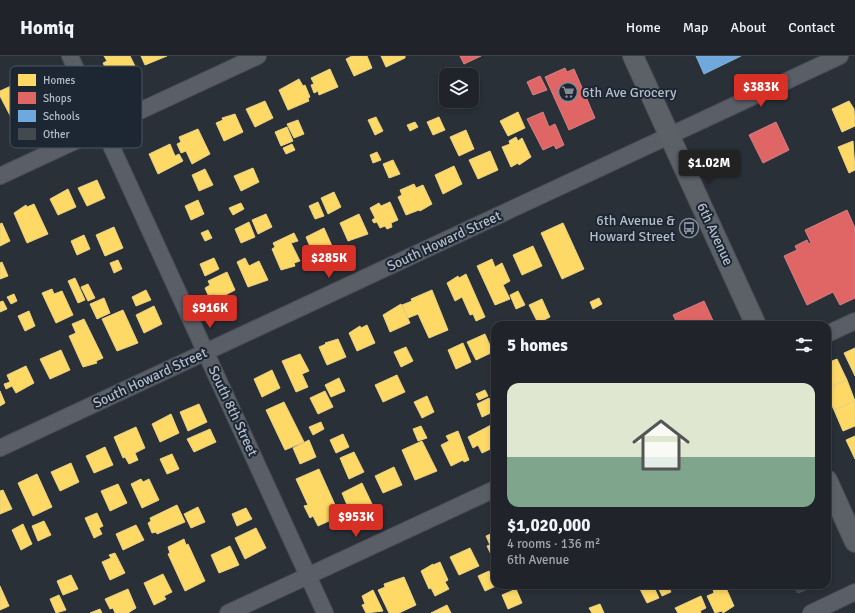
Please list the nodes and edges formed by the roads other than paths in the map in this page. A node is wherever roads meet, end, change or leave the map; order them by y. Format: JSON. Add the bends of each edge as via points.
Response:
{"nodes":[{"id":1,"x":70,"y":56,"type":"edge"},
{"id":2,"x":258,"y":56,"type":"edge"},
{"id":3,"x":633,"y":56,"type":"edge"},
{"id":4,"x":840,"y":56,"type":"edge"},
{"id":5,"x":75,"y":66,"type":"edge"},
{"id":6,"x":142,"y":110,"type":"edge"},
{"id":7,"x":670,"y":136,"type":"junction"},
{"id":8,"x":60,"y":148,"type":"edge"},
{"id":9,"x":112,"y":148,"type":"edge"},
{"id":10,"x":0,"y":176,"type":"edge"},
{"id":11,"x":754,"y":321,"type":"edge"},
{"id":12,"x":855,"y":321,"type":"edge"},
{"id":13,"x":831,"y":332,"type":"edge"},
{"id":14,"x":206,"y":352,"type":"junction"},
{"id":15,"x":0,"y":448,"type":"edge"},
{"id":16,"x":831,"y":489,"type":"edge"},
{"id":17,"x":491,"y":491,"type":"edge"},
{"id":18,"x":855,"y":542,"type":"edge"},
{"id":19,"x":308,"y":576,"type":"junction"},
{"id":20,"x":855,"y":592,"type":"edge"},
{"id":21,"x":228,"y":613,"type":"edge"},
{"id":22,"x":325,"y":613,"type":"edge"},
{"id":23,"x":811,"y":613,"type":"edge"}],
"edges":[{"from":1,"to":5,"type":"street","name":"South 8th Street"},
{"from":2,"to":6,"type":"street"},
{"from":3,"to":7,"type":"main road","name":"6th Avenue"},
{"from":4,"to":7,"type":"street","name":"South Howard Street"},
{"from":7,"to":11,"type":"main road","name":"6th Avenue"},
{"from":7,"to":14,"type":"street","name":"South Howard Street"},
{"from":8,"to":10,"type":"street"},
{"from":9,"to":14,"type":"street","name":"South 8th Street"},
{"from":12,"to":13,"type":"street"},
{"from":14,"to":15,"type":"street","name":"South Howard Street"},
{"from":14,"to":19,"type":"street","name":"South 8th Street"},
{"from":16,"to":18,"type":"main road"},
{"from":17,"to":19,"type":"street"},
{"from":19,"to":21,"type":"street"},
{"from":19,"to":22,"type":"street","name":"South 8th Street"},
{"from":20,"to":23,"type":"street"}]}
